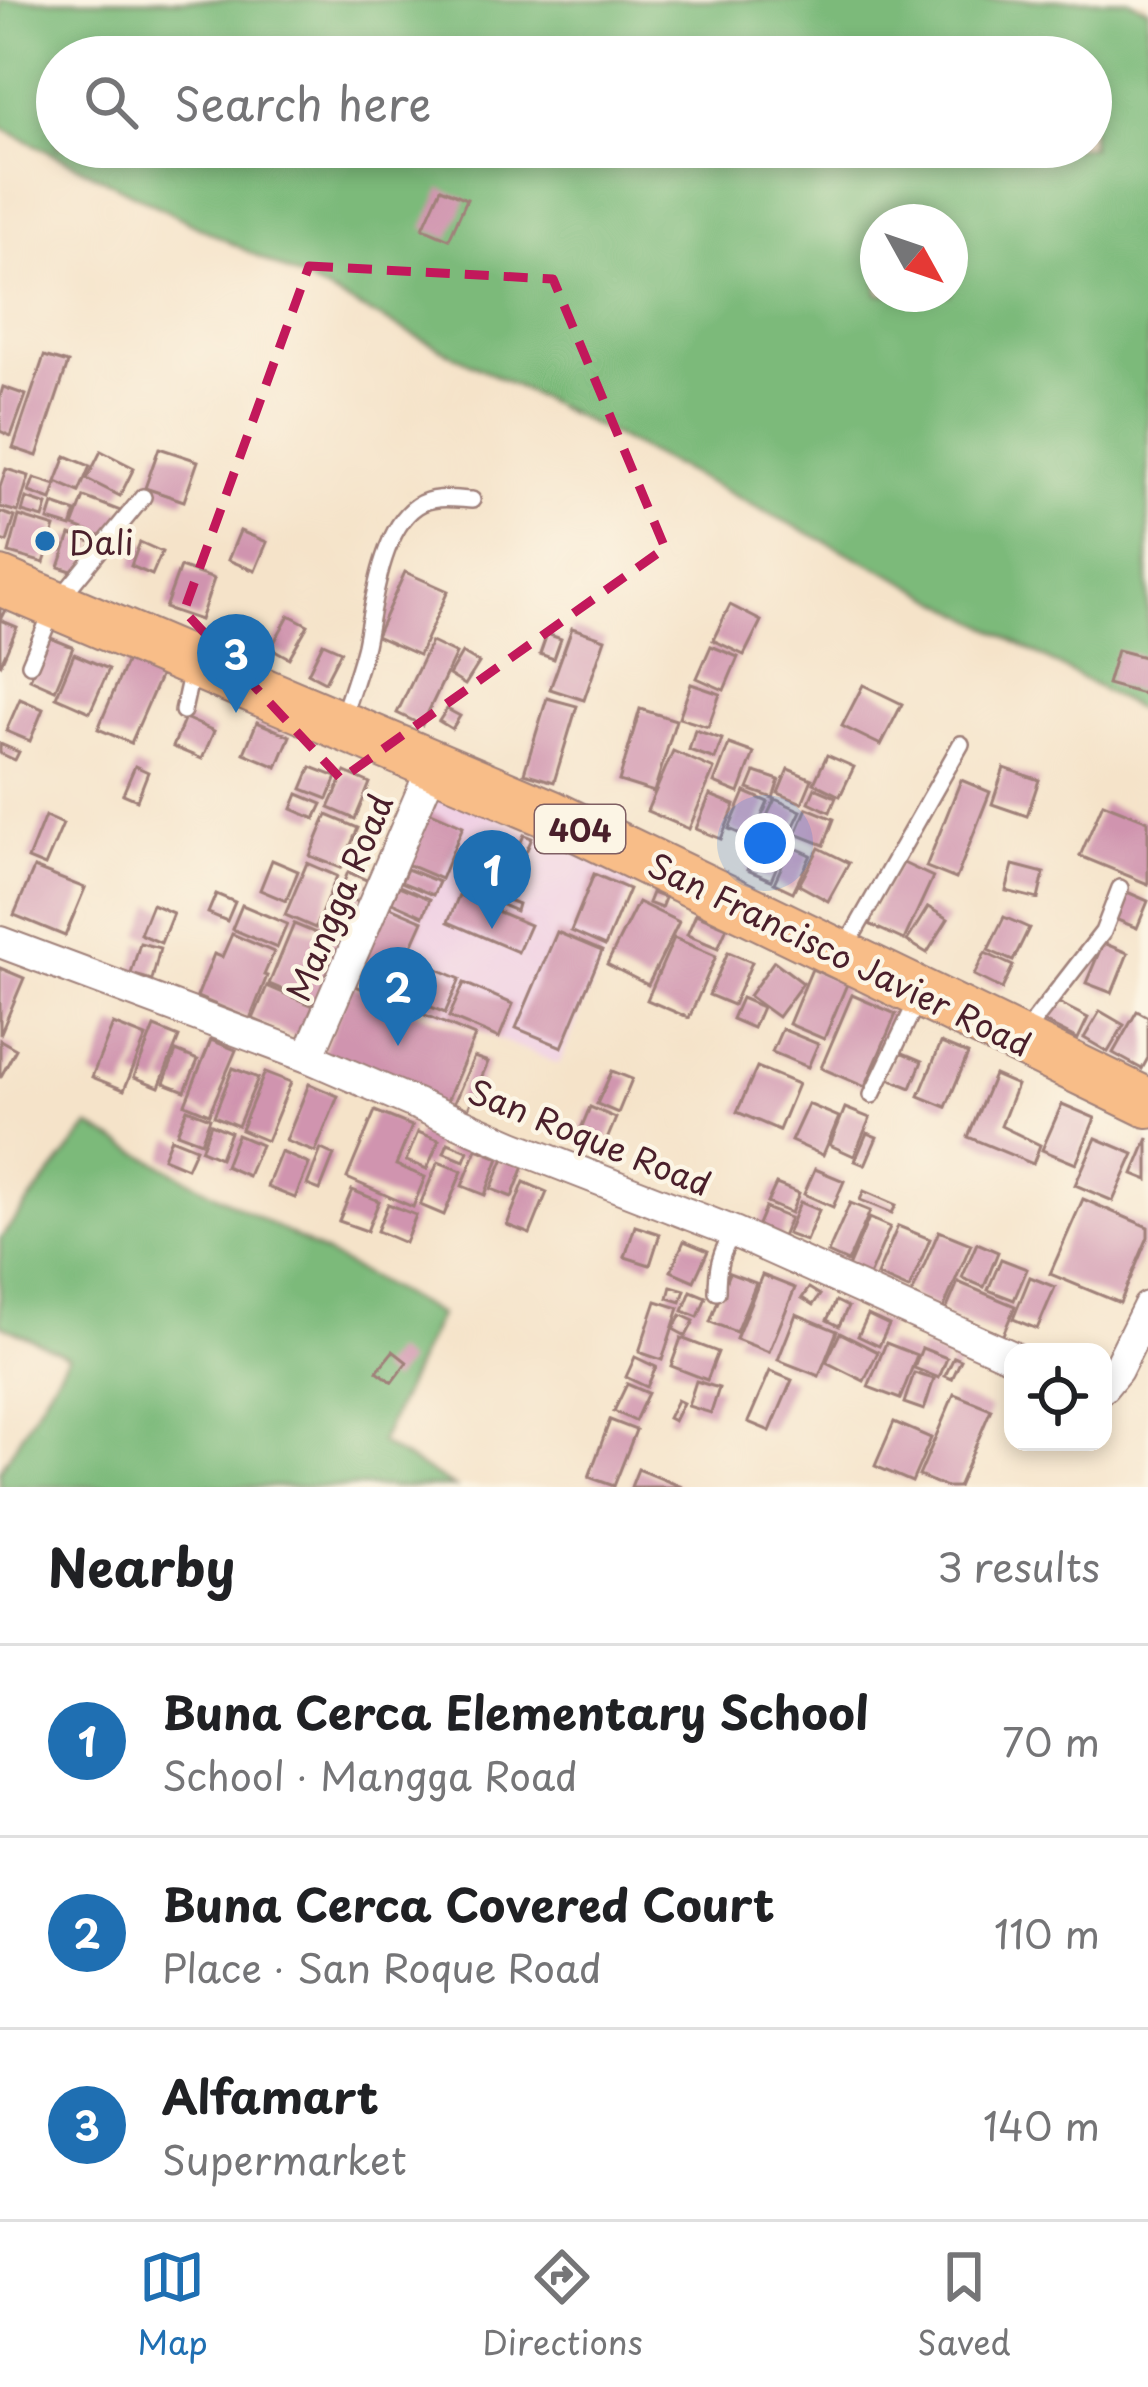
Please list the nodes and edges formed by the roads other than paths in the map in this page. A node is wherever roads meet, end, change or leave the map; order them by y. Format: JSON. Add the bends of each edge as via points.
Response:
{"nodes":[{"id":1,"x":142,"y":497,"type":"dead end"},
{"id":2,"x":472,"y":500,"type":"dead end"},
{"id":3,"x":0,"y":581,"type":"edge"},
{"id":4,"x":55,"y":604,"type":"junction"},
{"id":5,"x":194,"y":662,"type":"junction"},
{"id":6,"x":30,"y":664,"type":"dead end"},
{"id":7,"x":183,"y":711,"type":"dead end"},
{"id":8,"x":340,"y":724,"type":"junction"},
{"id":9,"x":961,"y":744,"type":"dead end"},
{"id":10,"x":434,"y":764,"type":"junction"},
{"id":11,"x":1120,"y":888,"type":"dead end"},
{"id":12,"x":0,"y":942,"type":"edge"},
{"id":13,"x":841,"y":954,"type":"junction"},
{"id":14,"x":921,"y":993,"type":"junction"},
{"id":15,"x":1019,"y":1040,"type":"junction"},
{"id":16,"x":308,"y":1058,"type":"junction"},
{"id":17,"x":872,"y":1095,"type":"dead end"},
{"id":18,"x":1148,"y":1102,"type":"edge"},
{"id":19,"x":734,"y":1232,"type":"junction"},
{"id":20,"x":717,"y":1292,"type":"dead end"},
{"id":21,"x":1148,"y":1307,"type":"edge"},
{"id":22,"x":1004,"y":1353,"type":"edge"},
{"id":23,"x":1112,"y":1376,"type":"edge"}],
"edges":[{"from":1,"to":4,"type":"lane"},
{"from":2,"to":8,"type":"lane","via":[[415,506],[398,530],[375,582]]},
{"from":3,"to":4,"type":"main road","name":"San Francisco Javier Road","number":"404"},
{"from":4,"to":5,"type":"main road","name":"San Francisco Javier Road","number":"404"},
{"from":4,"to":6,"type":"lane"},
{"from":5,"to":7,"type":"lane"},
{"from":5,"to":8,"type":"main road","name":"San Francisco Javier Road","number":"404"},
{"from":8,"to":10,"type":"main road","name":"San Francisco Javier Road","number":"404"},
{"from":9,"to":13,"type":"lane"},
{"from":10,"to":13,"type":"main road","name":"San Francisco Javier Road","number":"404","via":[[550,814],[788,937]]},
{"from":10,"to":16,"type":"street","name":"Mangga Road"},
{"from":11,"to":15,"type":"lane","via":[[1103,932]]},
{"from":12,"to":16,"type":"street","name":"San Roque Road"},
{"from":13,"to":14,"type":"main road","name":"San Francisco Javier Road","number":"404"},
{"from":14,"to":15,"type":"main road","name":"San Francisco Javier Road","number":"404"},
{"from":14,"to":17,"type":"lane"},
{"from":15,"to":18,"type":"main road","name":"San Francisco Javier Road","number":"404"},
{"from":16,"to":19,"type":"street","name":"San Roque Road"},
{"from":19,"to":20,"type":"lane","via":[[717,1266]]},
{"from":19,"to":22,"type":"street","name":"San Roque Road"},
{"from":21,"to":23,"type":"street"}]}
